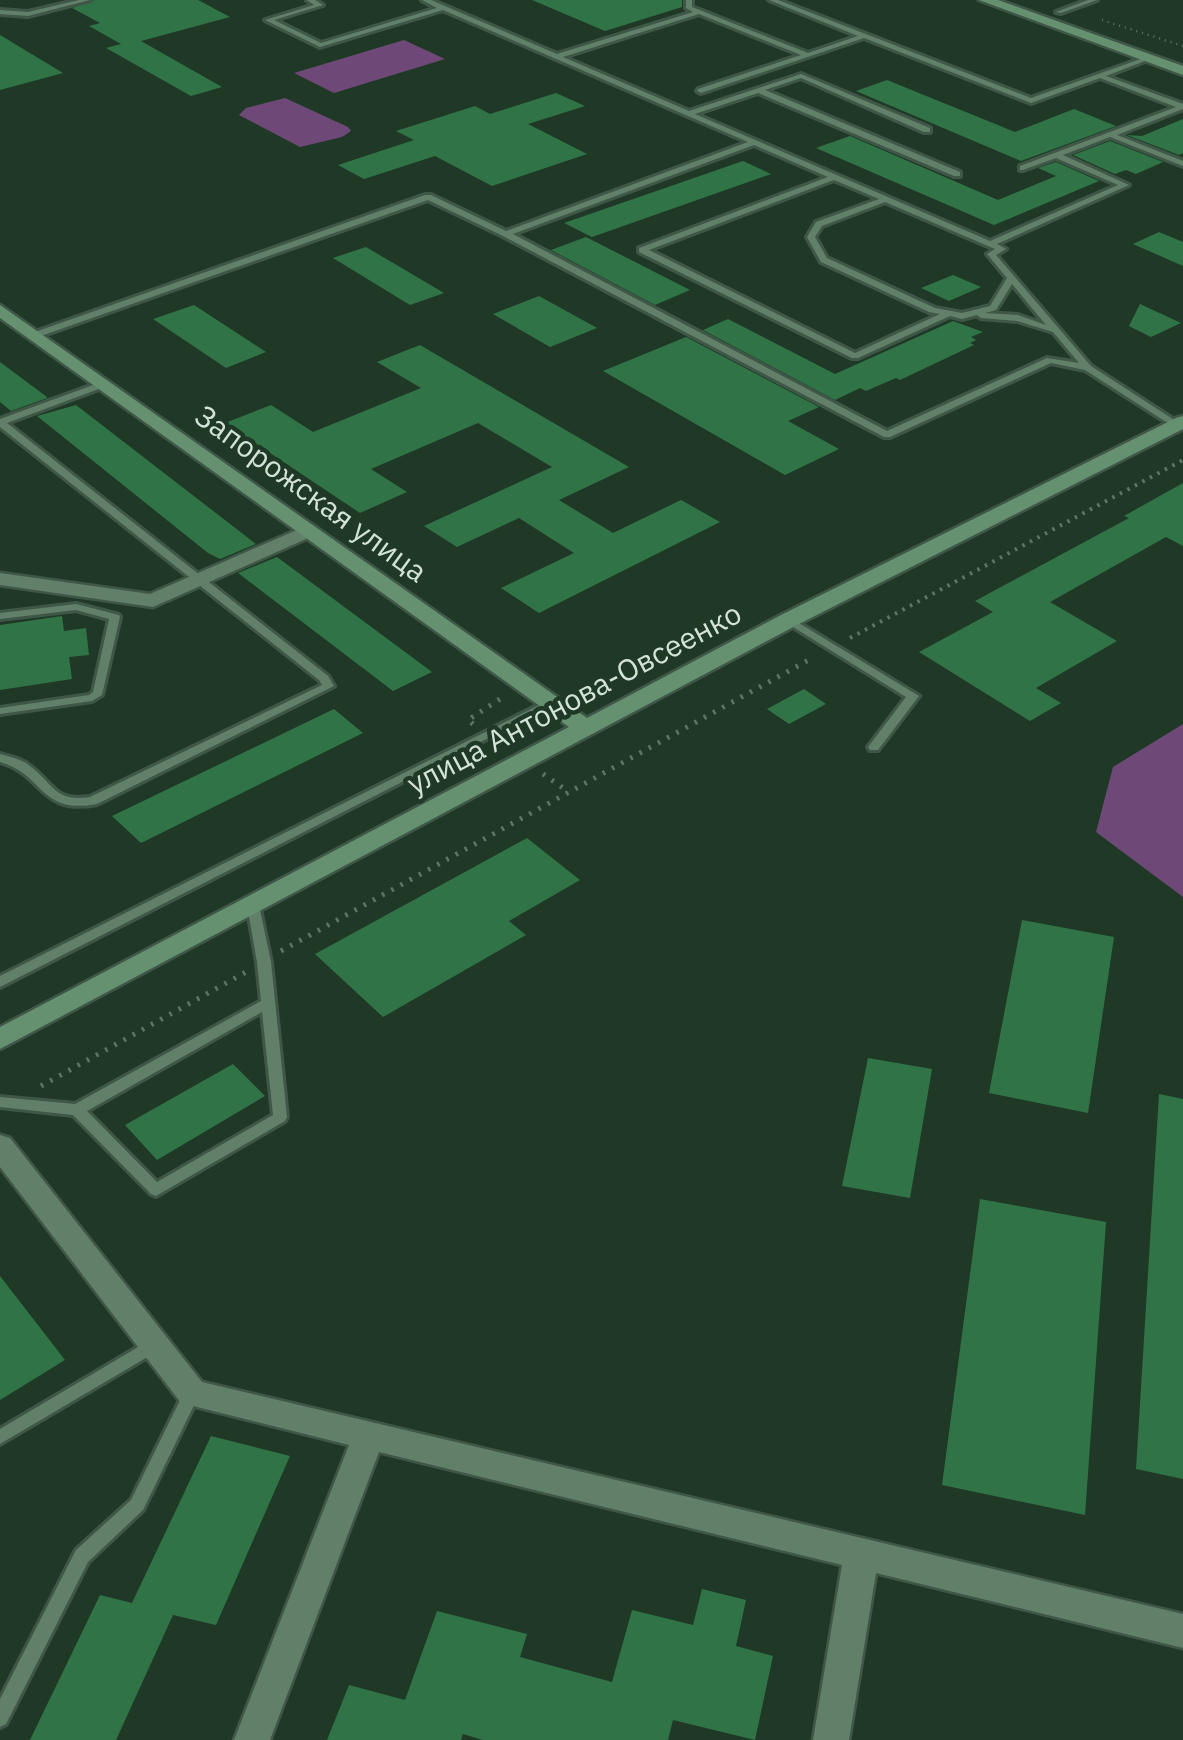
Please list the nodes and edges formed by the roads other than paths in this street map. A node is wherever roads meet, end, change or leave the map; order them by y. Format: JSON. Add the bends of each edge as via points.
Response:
{"nodes":[{"id":1,"x":87,"y":0,"type":"edge"},
{"id":2,"x":310,"y":0,"type":"edge"},
{"id":3,"x":425,"y":0,"type":"edge"},
{"id":4,"x":689,"y":0,"type":"edge"},
{"id":5,"x":772,"y":0,"type":"edge"},
{"id":6,"x":986,"y":0,"type":"edge"},
{"id":7,"x":1024,"y":0,"type":"edge"},
{"id":8,"x":1094,"y":0,"type":"edge"},
{"id":9,"x":443,"y":8,"type":"junction"},
{"id":10,"x":0,"y":12,"type":"edge"},
{"id":11,"x":700,"y":12,"type":"junction"},
{"id":12,"x":1060,"y":12,"type":"junction"},
{"id":13,"x":1041,"y":20,"type":"junction"},
{"id":14,"x":864,"y":36,"type":"junction"},
{"id":15,"x":1183,"y":50,"type":"edge"},
{"id":16,"x":807,"y":56,"type":"junction"},
{"id":17,"x":556,"y":57,"type":"junction"},
{"id":18,"x":1148,"y":58,"type":"junction"},
{"id":19,"x":1183,"y":71,"type":"edge"},
{"id":20,"x":1103,"y":77,"type":"junction"},
{"id":21,"x":758,"y":90,"type":"junction"},
{"id":22,"x":701,"y":91,"type":"dead end"},
{"id":23,"x":1183,"y":107,"type":"edge"},
{"id":24,"x":686,"y":114,"type":"junction"},
{"id":25,"x":927,"y":130,"type":"dead end"},
{"id":26,"x":1109,"y":134,"type":"junction"},
{"id":27,"x":752,"y":143,"type":"junction"},
{"id":28,"x":1056,"y":156,"type":"junction"},
{"id":29,"x":1183,"y":164,"type":"edge"},
{"id":30,"x":1023,"y":168,"type":"dead end"},
{"id":31,"x":956,"y":174,"type":"dead end"},
{"id":32,"x":834,"y":177,"type":"junction"},
{"id":33,"x":885,"y":199,"type":"junction"},
{"id":34,"x":506,"y":234,"type":"junction"},
{"id":35,"x":989,"y":244,"type":"junction"},
{"id":36,"x":1011,"y":278,"type":"junction"},
{"id":37,"x":0,"y":310,"type":"edge"},
{"id":38,"x":948,"y":314,"type":"junction"},
{"id":39,"x":970,"y":316,"type":"junction"},
{"id":40,"x":1057,"y":331,"type":"junction"},
{"id":41,"x":35,"y":335,"type":"junction"},
{"id":42,"x":1088,"y":368,"type":"junction"},
{"id":43,"x":104,"y":384,"type":"junction"},
{"id":44,"x":0,"y":422,"type":"edge"},
{"id":45,"x":1180,"y":424,"type":"edge"},
{"id":46,"x":308,"y":531,"type":"junction"},
{"id":47,"x":0,"y":578,"type":"edge"},
{"id":48,"x":199,"y":578,"type":"junction"},
{"id":49,"x":0,"y":616,"type":"edge"},
{"id":50,"x":789,"y":620,"type":"junction"},
{"id":51,"x":550,"y":704,"type":"junction"},
{"id":52,"x":0,"y":712,"type":"edge"},
{"id":53,"x":587,"y":729,"type":"junction"},
{"id":54,"x":874,"y":747,"type":"dead end"},
{"id":55,"x":0,"y":758,"type":"edge"},
{"id":56,"x":253,"y":905,"type":"junction"},
{"id":57,"x":0,"y":982,"type":"edge"},
{"id":58,"x":268,"y":1003,"type":"junction"},
{"id":59,"x":0,"y":1039,"type":"edge"},
{"id":60,"x":5,"y":1102,"type":"edge"},
{"id":61,"x":76,"y":1110,"type":"junction"},
{"id":62,"x":0,"y":1146,"type":"edge"},
{"id":63,"x":154,"y":1344,"type":"junction"},
{"id":64,"x":192,"y":1393,"type":"junction"},
{"id":65,"x":368,"y":1436,"type":"junction"},
{"id":66,"x":0,"y":1437,"type":"edge"},
{"id":67,"x":861,"y":1557,"type":"junction"},
{"id":68,"x":1183,"y":1632,"type":"edge"},
{"id":69,"x":0,"y":1718,"type":"edge"},
{"id":70,"x":252,"y":1740,"type":"edge"},
{"id":71,"x":831,"y":1740,"type":"edge"}],
"edges":[{"from":1,"to":10,"type":"lane","via":[[28,14]]},
{"from":2,"to":9,"type":"lane","via":[[320,5],[268,20],[320,45]]},
{"from":3,"to":9,"type":"lane"},
{"from":4,"to":11,"type":"lane"},
{"from":5,"to":14,"type":"lane"},
{"from":6,"to":13,"type":"main road"},
{"from":7,"to":12,"type":"main road"},
{"from":8,"to":12,"type":"lane"},
{"from":9,"to":17,"type":"lane"},
{"from":11,"to":16,"type":"lane"},
{"from":11,"to":17,"type":"lane"},
{"from":12,"to":13,"type":"main road"},
{"from":12,"to":15,"type":"main road"},
{"from":13,"to":18,"type":"main road"},
{"from":14,"to":16,"type":"lane"},
{"from":14,"to":20,"type":"lane","via":[[1031,101]]},
{"from":16,"to":22,"type":"lane"},
{"from":17,"to":24,"type":"lane"},
{"from":18,"to":19,"type":"main road"},
{"from":18,"to":20,"type":"lane"},
{"from":20,"to":23,"type":"lane"},
{"from":21,"to":24,"type":"lane"},
{"from":21,"to":25,"type":"lane","via":[[801,76]]},
{"from":21,"to":31,"type":"lane"},
{"from":23,"to":26,"type":"lane"},
{"from":24,"to":27,"type":"lane"},
{"from":26,"to":28,"type":"lane"},
{"from":26,"to":29,"type":"lane"},
{"from":27,"to":32,"type":"lane"},
{"from":27,"to":34,"type":"lane"},
{"from":28,"to":30,"type":"lane"},
{"from":28,"to":35,"type":"lane","via":[[1125,185]]},
{"from":32,"to":33,"type":"lane"},
{"from":32,"to":38,"type":"lane","via":[[642,250],[855,356]]},
{"from":33,"to":35,"type":"lane"},
{"from":33,"to":38,"type":"lane","via":[[819,224],[811,237],[816,251]]},
{"from":34,"to":41,"type":"lane","via":[[428,197]]},
{"from":34,"to":42,"type":"lane","via":[[887,436],[1050,360]]},
{"from":35,"to":36,"type":"lane","via":[[1002,249],[991,254]]},
{"from":36,"to":39,"type":"lane","via":[[994,308]]},
{"from":36,"to":40,"type":"lane"},
{"from":37,"to":41,"type":"main road","name":"Запорожская улица"},
{"from":38,"to":39,"type":"lane"},
{"from":39,"to":40,"type":"lane","via":[[1018,318]]},
{"from":40,"to":42,"type":"lane"},
{"from":41,"to":43,"type":"main road","name":"Запорожская улица"},
{"from":42,"to":45,"type":"lane"},
{"from":43,"to":44,"type":"lane"},
{"from":43,"to":46,"type":"main road","name":"Запорожская улица"},
{"from":44,"to":48,"type":"lane"},
{"from":45,"to":50,"type":"main road","name":"улица Антонова-Овсеенко"},
{"from":46,"to":48,"type":"street"},
{"from":46,"to":51,"type":"main road","name":"Запорожская улица"},
{"from":47,"to":48,"type":"street","via":[[152,601]]},
{"from":48,"to":55,"type":"lane","via":[[328,686],[72,806],[14,760]]},
{"from":49,"to":52,"type":"lane","via":[[76,607],[115,618],[92,698]]},
{"from":50,"to":53,"type":"main road","name":"улица Антонова-Овсеенко"},
{"from":50,"to":54,"type":"lane","via":[[913,696]]},
{"from":51,"to":53,"type":"main road","name":"Запорожская улица"},
{"from":51,"to":57,"type":"lane"},
{"from":53,"to":56,"type":"main road","name":"улица Антонова-Овсеенко"},
{"from":56,"to":58,"type":"lane"},
{"from":56,"to":59,"type":"main road","name":"улица Антонова-Овсеенко"},
{"from":58,"to":61,"type":"lane"},
{"from":58,"to":61,"type":"lane","via":[[280,1116],[156,1190]]},
{"from":60,"to":61,"type":"lane"},
{"from":62,"to":63,"type":"street"},
{"from":63,"to":64,"type":"street"},
{"from":63,"to":66,"type":"lane"},
{"from":64,"to":65,"type":"street"},
{"from":64,"to":69,"type":"lane","via":[[137,1505],[82,1556]]},
{"from":65,"to":67,"type":"street"},
{"from":65,"to":70,"type":"street"},
{"from":67,"to":68,"type":"street"},
{"from":67,"to":71,"type":"street"}]}
